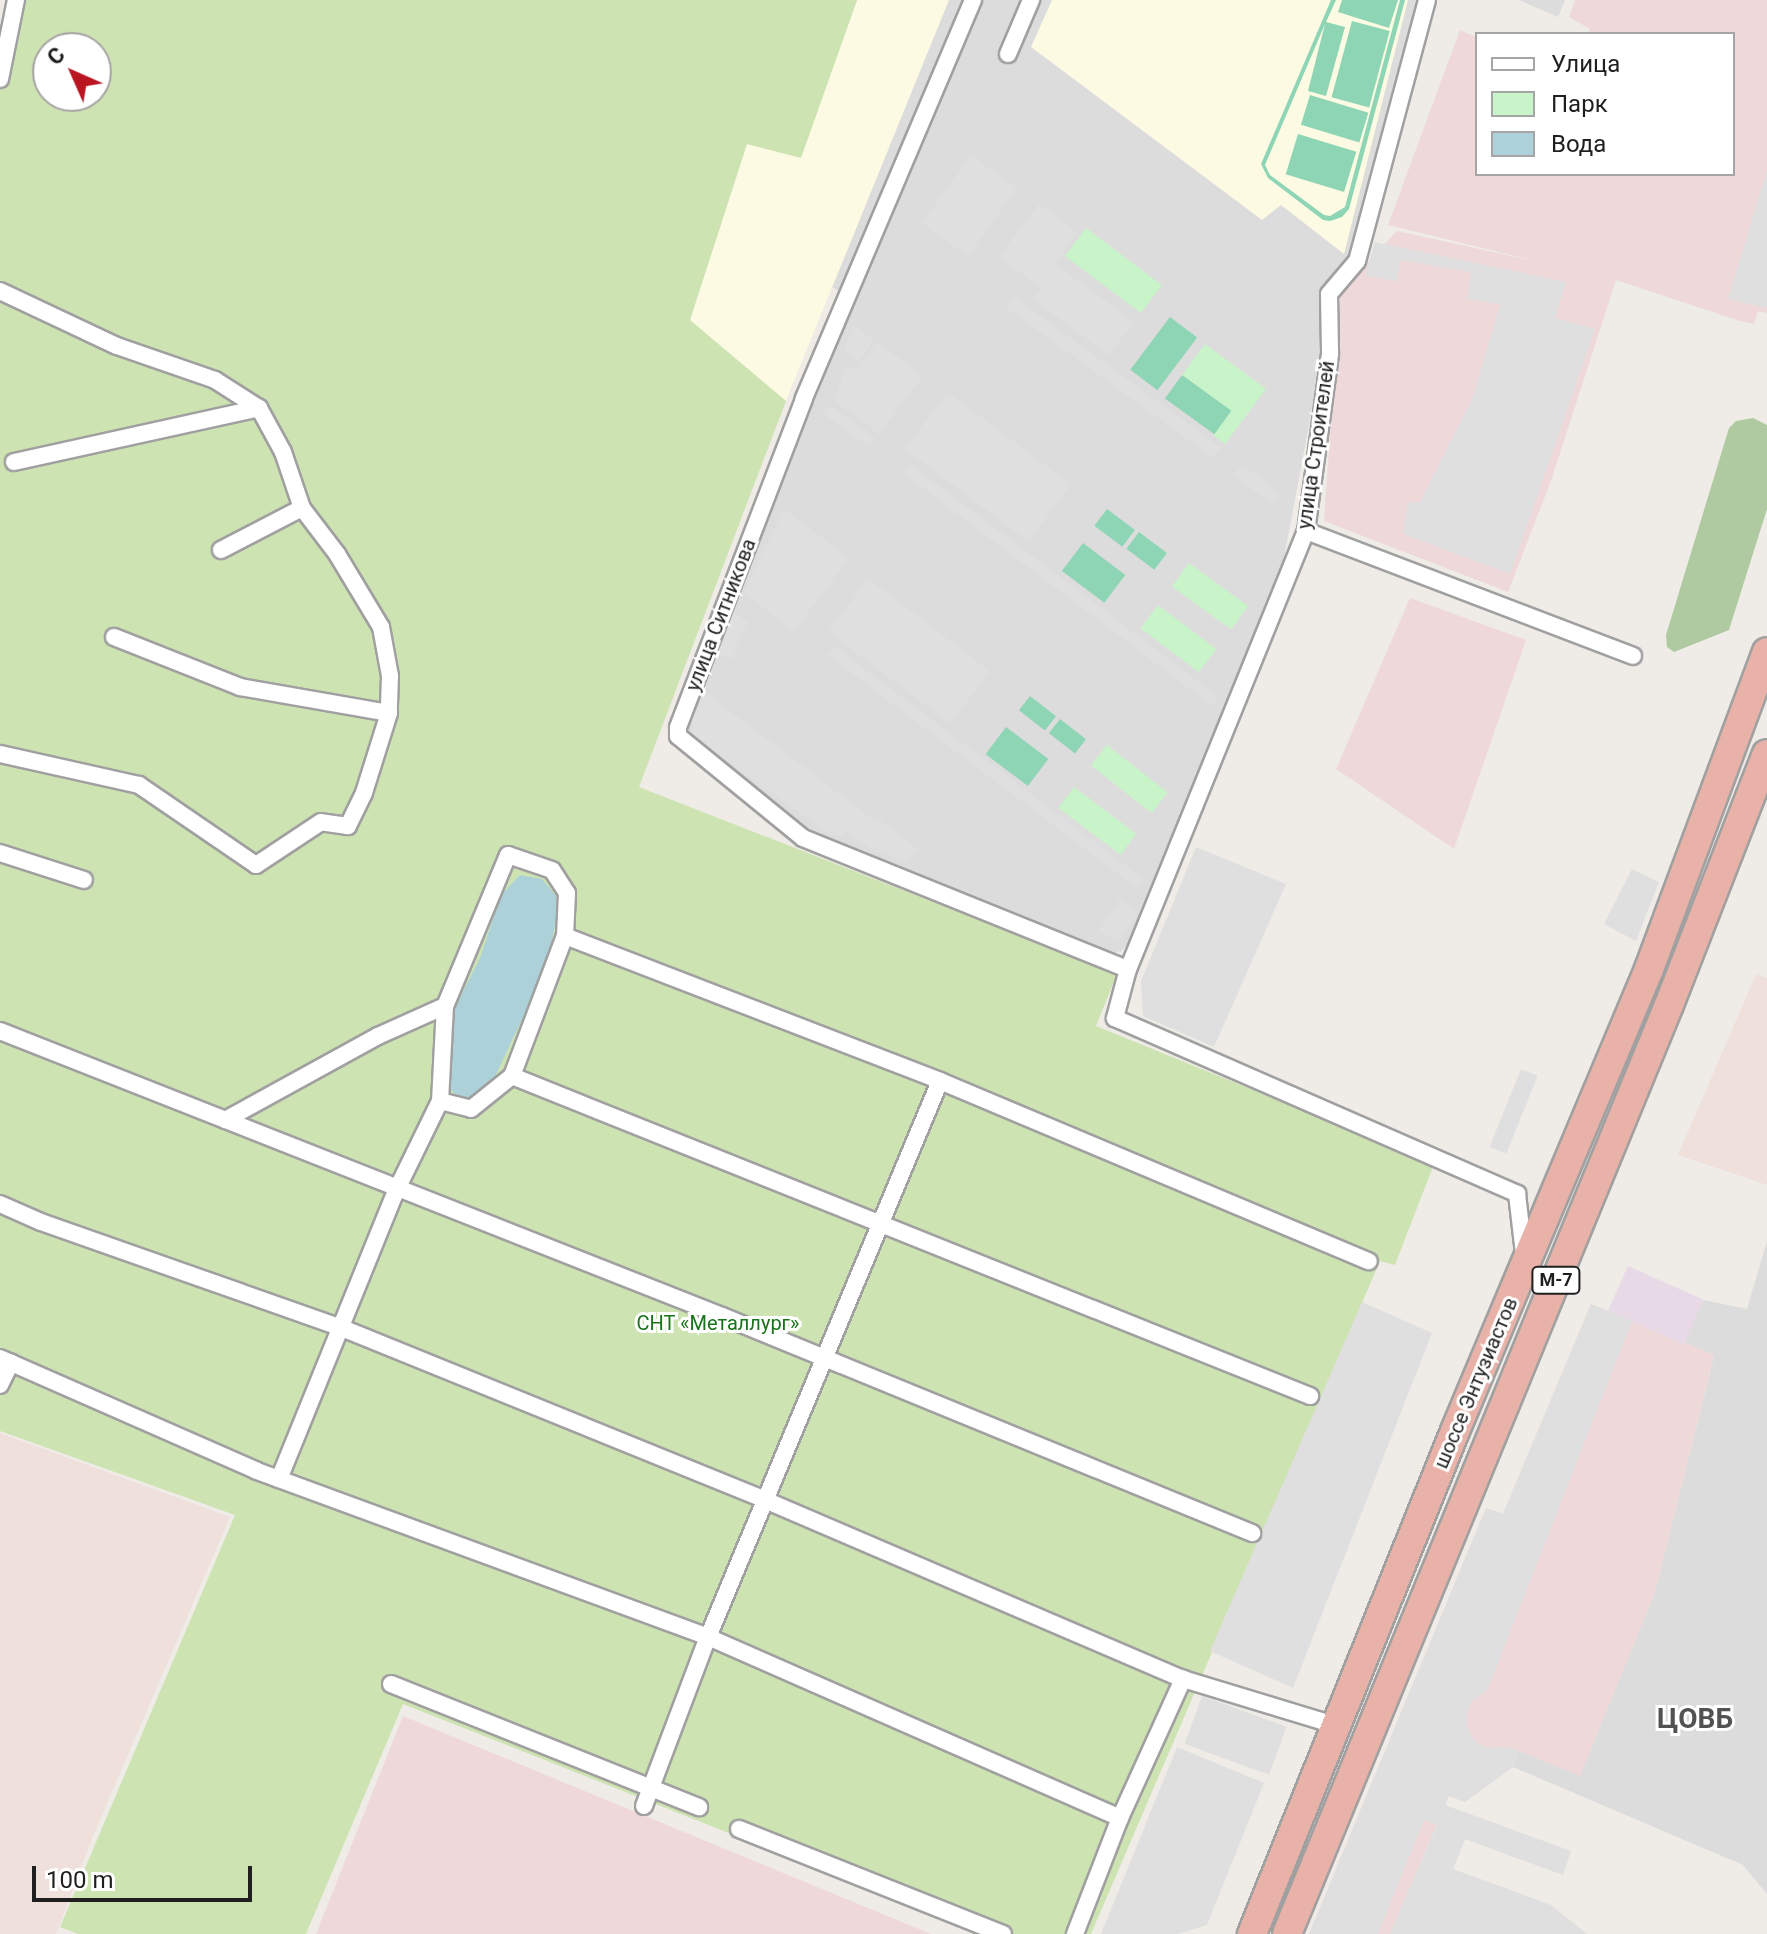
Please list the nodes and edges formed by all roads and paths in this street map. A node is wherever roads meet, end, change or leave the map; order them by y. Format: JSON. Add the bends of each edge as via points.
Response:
{"nodes":[{"id":1,"x":16,"y":0,"type":"edge"},
{"id":2,"x":973,"y":0,"type":"edge"},
{"id":3,"x":1031,"y":0,"type":"edge"},
{"id":4,"x":1427,"y":0,"type":"edge"},
{"id":5,"x":1008,"y":54,"type":"dead end"},
{"id":6,"x":0,"y":79,"type":"edge"},
{"id":7,"x":0,"y":291,"type":"edge"},
{"id":8,"x":259,"y":408,"type":"junction"},
{"id":9,"x":14,"y":462,"type":"dead end"},
{"id":10,"x":302,"y":508,"type":"junction"},
{"id":11,"x":1306,"y":531,"type":"junction"},
{"id":12,"x":221,"y":550,"type":"dead end"},
{"id":13,"x":114,"y":637,"type":"dead end"},
{"id":14,"x":1767,"y":652,"type":"edge"},
{"id":15,"x":1633,"y":656,"type":"dead end"},
{"id":16,"x":389,"y":713,"type":"junction"},
{"id":17,"x":0,"y":754,"type":"edge"},
{"id":18,"x":1767,"y":754,"type":"edge"},
{"id":19,"x":0,"y":853,"type":"edge"},
{"id":20,"x":84,"y":880,"type":"dead end"},
{"id":21,"x":565,"y":936,"type":"junction"},
{"id":22,"x":1128,"y":969,"type":"junction"},
{"id":23,"x":445,"y":1006,"type":"junction"},
{"id":24,"x":0,"y":1031,"type":"edge"},
{"id":25,"x":512,"y":1076,"type":"junction"},
{"id":26,"x":940,"y":1081,"type":"junction"},
{"id":27,"x":440,"y":1101,"type":"junction"},
{"id":28,"x":225,"y":1120,"type":"junction"},
{"id":29,"x":397,"y":1189,"type":"junction"},
{"id":30,"x":0,"y":1204,"type":"edge"},
{"id":31,"x":881,"y":1222,"type":"junction"},
{"id":32,"x":1369,"y":1261,"type":"dead end"},
{"id":33,"x":1525,"y":1264,"type":"junction"},
{"id":34,"x":342,"y":1328,"type":"junction"},
{"id":35,"x":824,"y":1358,"type":"junction"},
{"id":36,"x":6,"y":1360,"type":"edge"},
{"id":37,"x":0,"y":1385,"type":"edge"},
{"id":38,"x":1310,"y":1396,"type":"dead end"},
{"id":39,"x":279,"y":1479,"type":"junction"},
{"id":40,"x":765,"y":1500,"type":"junction"},
{"id":41,"x":1252,"y":1533,"type":"dead end"},
{"id":42,"x":708,"y":1637,"type":"junction"},
{"id":43,"x":1183,"y":1679,"type":"junction"},
{"id":44,"x":391,"y":1684,"type":"dead end"},
{"id":45,"x":1338,"y":1726,"type":"junction"},
{"id":46,"x":650,"y":1789,"type":"junction"},
{"id":47,"x":644,"y":1806,"type":"dead end"},
{"id":48,"x":699,"y":1807,"type":"dead end"},
{"id":49,"x":1120,"y":1818,"type":"junction"},
{"id":50,"x":739,"y":1829,"type":"dead end"},
{"id":51,"x":1003,"y":1934,"type":"edge"},
{"id":52,"x":1075,"y":1934,"type":"edge"},
{"id":53,"x":1252,"y":1934,"type":"edge"},
{"id":54,"x":1287,"y":1934,"type":"edge"}],
"edges":[{"from":1,"to":6,"type":"street"},
{"from":2,"to":22,"type":"street","name":"улица Ситникова","via":[[804,399],[678,736],[803,838]]},
{"from":3,"to":5,"type":"street"},
{"from":4,"to":11,"type":"street","name":"улица Строителей","via":[[1357,261],[1329,294],[1330,354]]},
{"from":7,"to":8,"type":"street","via":[[117,346],[215,380]]},
{"from":8,"to":9,"type":"street"},
{"from":8,"to":10,"type":"street","via":[[283,452]]},
{"from":10,"to":12,"type":"street"},
{"from":10,"to":16,"type":"street","via":[[381,627],[390,676]]},
{"from":11,"to":15,"type":"street"},
{"from":11,"to":22,"type":"street","name":"улица Строителей"},
{"from":13,"to":16,"type":"street","via":[[240,687]]},
{"from":14,"to":33,"type":"highway","name":"шоссе Энтузиастов","number":"М-7","via":[[1649,969]]},
{"from":16,"to":17,"type":"street","via":[[348,826],[321,822],[256,865],[139,785]]},
{"from":18,"to":54,"type":"highway","name":"шоссе Энтузиастов","number":"М-7"},
{"from":19,"to":20,"type":"street"},
{"from":21,"to":23,"type":"street","via":[[567,893],[552,870],[508,855]]},
{"from":21,"to":25,"type":"street"},
{"from":21,"to":26,"type":"street"},
{"from":22,"to":33,"type":"street","name":"улица Строителей","via":[[1115,1018],[1517,1194]]},
{"from":23,"to":27,"type":"street"},
{"from":23,"to":28,"type":"street","via":[[378,1036]]},
{"from":24,"to":28,"type":"street"},
{"from":25,"to":27,"type":"street","via":[[471,1109]]},
{"from":25,"to":31,"type":"street"},
{"from":26,"to":31,"type":"street"},
{"from":26,"to":32,"type":"street"},
{"from":27,"to":29,"type":"street"},
{"from":28,"to":29,"type":"street"},
{"from":29,"to":34,"type":"street"},
{"from":29,"to":35,"type":"street"},
{"from":30,"to":34,"type":"street"},
{"from":31,"to":35,"type":"street"},
{"from":31,"to":38,"type":"street"},
{"from":33,"to":45,"type":"highway","name":"шоссе Энтузиастов","number":"М-7"},
{"from":34,"to":39,"type":"street"},
{"from":34,"to":40,"type":"street"},
{"from":35,"to":40,"type":"street"},
{"from":35,"to":41,"type":"street"},
{"from":36,"to":37,"type":"street"},
{"from":36,"to":39,"type":"street"},
{"from":39,"to":42,"type":"street"},
{"from":40,"to":42,"type":"street"},
{"from":40,"to":43,"type":"street"},
{"from":42,"to":46,"type":"street"},
{"from":42,"to":49,"type":"street"},
{"from":43,"to":45,"type":"street"},
{"from":43,"to":49,"type":"street"},
{"from":44,"to":46,"type":"street"},
{"from":45,"to":53,"type":"highway","name":"шоссе Энтузиастов","number":"М-7"},
{"from":46,"to":47,"type":"street"},
{"from":46,"to":48,"type":"street"},
{"from":49,"to":52,"type":"street"},
{"from":50,"to":51,"type":"street","via":[[836,1876],[953,1921]]}]}
